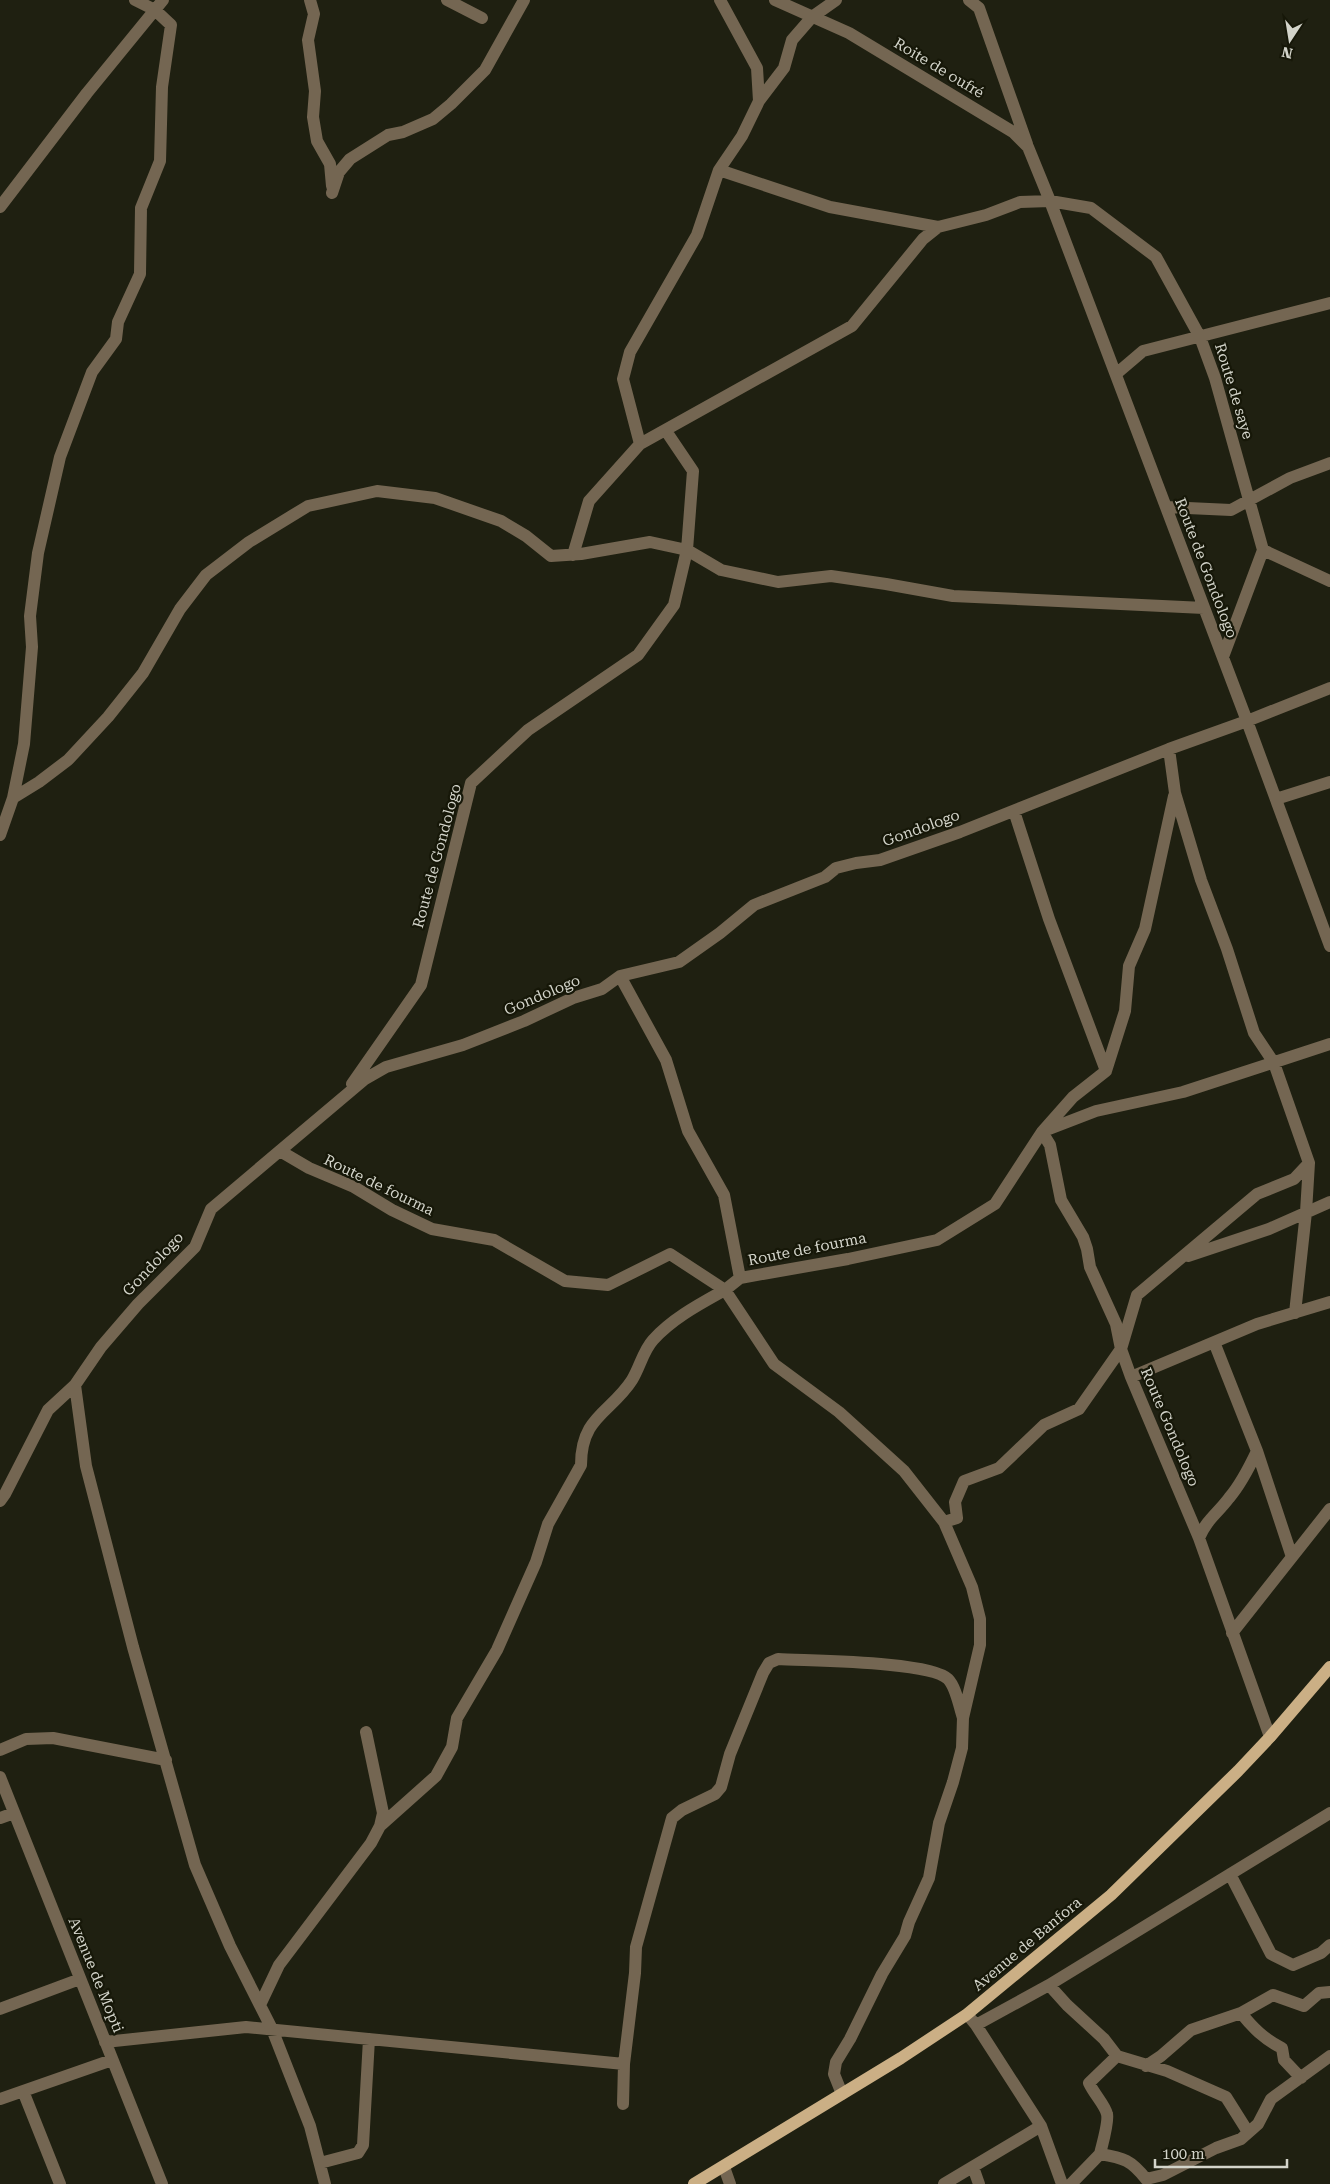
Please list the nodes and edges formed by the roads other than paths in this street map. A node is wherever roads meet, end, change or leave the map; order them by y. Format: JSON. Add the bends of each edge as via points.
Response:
{"nodes":[{"id":1,"x":135,"y":0,"type":"edge"},
{"id":2,"x":310,"y":0,"type":"edge"},
{"id":3,"x":447,"y":0,"type":"edge"},
{"id":4,"x":524,"y":0,"type":"edge"},
{"id":5,"x":720,"y":0,"type":"edge"},
{"id":6,"x":775,"y":0,"type":"edge"},
{"id":7,"x":836,"y":0,"type":"edge"},
{"id":8,"x":969,"y":0,"type":"edge"},
{"id":9,"x":159,"y":5,"type":"edge"},
{"id":10,"x":812,"y":17,"type":"junction"},
{"id":11,"x":482,"y":18,"type":"dead end"},
{"id":12,"x":759,"y":102,"type":"junction"},
{"id":13,"x":1028,"y":147,"type":"junction"},
{"id":14,"x":719,"y":170,"type":"junction"},
{"id":15,"x":1050,"y":201,"type":"junction"},
{"id":16,"x":0,"y":207,"type":"edge"},
{"id":17,"x":938,"y":227,"type":"junction"},
{"id":18,"x":1330,"y":303,"type":"edge"},
{"id":19,"x":1200,"y":336,"type":"junction"},
{"id":20,"x":1116,"y":374,"type":"junction"},
{"id":21,"x":666,"y":431,"type":"junction"},
{"id":22,"x":640,"y":444,"type":"junction"},
{"id":23,"x":1330,"y":463,"type":"edge"},
{"id":24,"x":1248,"y":501,"type":"junction"},
{"id":25,"x":1166,"y":506,"type":"junction"},
{"id":26,"x":687,"y":550,"type":"junction"},
{"id":27,"x":1263,"y":550,"type":"junction"},
{"id":28,"x":573,"y":554,"type":"junction"},
{"id":29,"x":1330,"y":581,"type":"edge"},
{"id":30,"x":1204,"y":608,"type":"junction"},
{"id":31,"x":1223,"y":658,"type":"junction"},
{"id":32,"x":1330,"y":688,"type":"edge"},
{"id":33,"x":1247,"y":721,"type":"junction"},
{"id":34,"x":1169,"y":749,"type":"junction"},
{"id":35,"x":1330,"y":782,"type":"edge"},
{"id":36,"x":1175,"y":793,"type":"junction"},
{"id":37,"x":13,"y":798,"type":"junction"},
{"id":38,"x":1276,"y":799,"type":"junction"},
{"id":39,"x":1014,"y":811,"type":"junction"},
{"id":40,"x":0,"y":835,"type":"edge"},
{"id":41,"x":1330,"y":946,"type":"edge"},
{"id":42,"x":620,"y":976,"type":"junction"},
{"id":43,"x":1330,"y":1044,"type":"edge"},
{"id":44,"x":1274,"y":1063,"type":"junction"},
{"id":45,"x":1106,"y":1071,"type":"junction"},
{"id":46,"x":344,"y":1096,"type":"junction"},
{"id":47,"x":1042,"y":1132,"type":"junction"},
{"id":48,"x":280,"y":1151,"type":"junction"},
{"id":49,"x":1309,"y":1163,"type":"junction"},
{"id":50,"x":1330,"y":1202,"type":"edge"},
{"id":51,"x":1306,"y":1212,"type":"junction"},
{"id":52,"x":1181,"y":1258,"type":"junction"},
{"id":53,"x":740,"y":1278,"type":"junction"},
{"id":54,"x":725,"y":1290,"type":"junction"},
{"id":55,"x":1330,"y":1302,"type":"edge"},
{"id":56,"x":1294,"y":1312,"type":"junction"},
{"id":57,"x":1214,"y":1342,"type":"junction"},
{"id":58,"x":1121,"y":1349,"type":"junction"},
{"id":59,"x":1131,"y":1378,"type":"junction"},
{"id":60,"x":75,"y":1385,"type":"junction"},
{"id":61,"x":1257,"y":1451,"type":"junction"},
{"id":62,"x":0,"y":1501,"type":"edge"},
{"id":63,"x":1330,"y":1509,"type":"edge"},
{"id":64,"x":944,"y":1522,"type":"junction"},
{"id":65,"x":1199,"y":1538,"type":"junction"},
{"id":66,"x":1292,"y":1557,"type":"junction"},
{"id":67,"x":1232,"y":1633,"type":"junction"},
{"id":68,"x":1330,"y":1667,"type":"edge"},
{"id":69,"x":963,"y":1718,"type":"junction"},
{"id":70,"x":366,"y":1732,"type":"dead end"},
{"id":71,"x":1270,"y":1737,"type":"junction"},
{"id":72,"x":0,"y":1750,"type":"edge"},
{"id":73,"x":166,"y":1760,"type":"junction"},
{"id":74,"x":0,"y":1777,"type":"edge"},
{"id":75,"x":14,"y":1813,"type":"junction"},
{"id":76,"x":1330,"y":1813,"type":"edge"},
{"id":77,"x":0,"y":1818,"type":"edge"},
{"id":78,"x":380,"y":1826,"type":"junction"},
{"id":79,"x":1230,"y":1874,"type":"junction"},
{"id":80,"x":1330,"y":1946,"type":"edge"},
{"id":81,"x":80,"y":1980,"type":"junction"},
{"id":82,"x":1049,"y":1985,"type":"junction"},
{"id":83,"x":1330,"y":1992,"type":"edge"},
{"id":84,"x":260,"y":2005,"type":"junction"},
{"id":85,"x":0,"y":2009,"type":"edge"},
{"id":86,"x":1241,"y":2013,"type":"junction"},
{"id":87,"x":966,"y":2015,"type":"junction"},
{"id":88,"x":976,"y":2025,"type":"junction"},
{"id":89,"x":272,"y":2029,"type":"junction"},
{"id":90,"x":369,"y":2038,"type":"junction"},
{"id":91,"x":105,"y":2042,"type":"junction"},
{"id":92,"x":1117,"y":2056,"type":"junction"},
{"id":93,"x":1330,"y":2056,"type":"edge"},
{"id":94,"x":112,"y":2060,"type":"junction"},
{"id":95,"x":624,"y":2064,"type":"junction"},
{"id":96,"x":1146,"y":2066,"type":"junction"},
{"id":97,"x":1301,"y":2078,"type":"junction"},
{"id":98,"x":23,"y":2091,"type":"junction"},
{"id":99,"x":842,"y":2094,"type":"junction"},
{"id":100,"x":0,"y":2099,"type":"edge"},
{"id":101,"x":623,"y":2104,"type":"dead end"},
{"id":102,"x":1041,"y":2126,"type":"junction"},
{"id":103,"x":1248,"y":2132,"type":"junction"},
{"id":104,"x":1100,"y":2154,"type":"junction"},
{"id":105,"x":320,"y":2163,"type":"junction"},
{"id":106,"x":724,"y":2167,"type":"junction"},
{"id":107,"x":972,"y":2167,"type":"junction"},
{"id":108,"x":1146,"y":2182,"type":"edge"},
{"id":109,"x":60,"y":2184,"type":"edge"},
{"id":110,"x":162,"y":2184,"type":"edge"},
{"id":111,"x":324,"y":2184,"type":"edge"},
{"id":112,"x":694,"y":2184,"type":"edge"},
{"id":113,"x":730,"y":2184,"type":"edge"},
{"id":114,"x":944,"y":2184,"type":"edge"},
{"id":115,"x":979,"y":2184,"type":"edge"},
{"id":116,"x":1062,"y":2184,"type":"edge"},
{"id":117,"x":1071,"y":2184,"type":"edge"}],
"edges":[{"from":1,"to":9,"type":"street"},
{"from":2,"to":4,"type":"street","via":[[314,14],[308,40],[314,91],[313,117],[317,141],[330,164],[332,193],[339,172],[350,159],[388,135],[432,119],[485,70]]},
{"from":3,"to":11,"type":"street"},
{"from":5,"to":12,"type":"street","via":[[757,68]]},
{"from":6,"to":10,"type":"street","name":"Roite de oufré"},
{"from":7,"to":10,"type":"street"},
{"from":8,"to":13,"type":"street","via":[[979,8]]},
{"from":9,"to":16,"type":"street"},
{"from":9,"to":37,"type":"street","via":[[172,25],[162,87],[160,161],[142,208],[140,274],[118,322],[116,339],[92,372],[52,487],[38,553],[30,616],[32,647],[24,744]]},
{"from":10,"to":12,"type":"street","via":[[792,40],[784,68]]},
{"from":10,"to":13,"type":"street","name":"Roite de oufré","via":[[848,33],[987,115],[1013,132]]},
{"from":12,"to":14,"type":"street","via":[[742,136]]},
{"from":13,"to":15,"type":"street","name":"Roite de oufré"},
{"from":14,"to":17,"type":"street","via":[[830,207]]},
{"from":14,"to":22,"type":"street","via":[[697,235],[630,352],[623,379]]},
{"from":15,"to":17,"type":"street","name":"Route de saye","via":[[1020,202],[986,215]]},
{"from":15,"to":19,"type":"street","name":"Route de saye","via":[[1091,208],[1156,257]]},
{"from":15,"to":20,"type":"street","name":"Route de Gondologo"},
{"from":17,"to":21,"type":"street","via":[[923,239],[852,326]]},
{"from":18,"to":19,"type":"street"},
{"from":19,"to":20,"type":"street","via":[[1143,351]]},
{"from":19,"to":24,"type":"street","name":"Route de saye","via":[[1215,378]]},
{"from":20,"to":25,"type":"street","name":"Route de Gondologo"},
{"from":21,"to":22,"type":"street"},
{"from":21,"to":26,"type":"street","name":"Route de Gondologo","via":[[692,471]]},
{"from":22,"to":28,"type":"street","via":[[590,501]]},
{"from":23,"to":24,"type":"street","via":[[1290,478]]},
{"from":24,"to":25,"type":"street","via":[[1231,510]]},
{"from":24,"to":27,"type":"street","name":"Route de saye"},
{"from":25,"to":30,"type":"street","name":"Route de Gondologo"},
{"from":26,"to":28,"type":"street","via":[[650,542]]},
{"from":26,"to":30,"type":"street","via":[[720,570],[778,582],[831,576],[953,596]]},
{"from":26,"to":46,"type":"street","name":"Route de Gondologo","via":[[674,605],[638,655],[528,730],[471,783],[421,985]]},
{"from":27,"to":29,"type":"street"},
{"from":27,"to":31,"type":"street"},
{"from":28,"to":37,"type":"street","via":[[551,556],[501,521],[436,498],[377,491],[308,506],[249,542],[206,574],[180,609],[143,673],[108,717],[68,760]]},
{"from":30,"to":31,"type":"street","name":"Route de Gondologo"},
{"from":31,"to":33,"type":"street","name":"Route de Gondologo"},
{"from":32,"to":33,"type":"street","name":"Gondologo"},
{"from":33,"to":34,"type":"street","name":"Gondologo"},
{"from":33,"to":38,"type":"street","name":"Route de Gondologo"},
{"from":34,"to":36,"type":"street"},
{"from":34,"to":39,"type":"street","name":"Gondologo"},
{"from":35,"to":38,"type":"street"},
{"from":36,"to":44,"type":"street","via":[[1201,880],[1254,1033]]},
{"from":36,"to":45,"type":"street","via":[[1145,929],[1129,966],[1125,1011]]},
{"from":37,"to":40,"type":"street"},
{"from":38,"to":41,"type":"street","name":"Route de Gondologo"},
{"from":39,"to":42,"type":"street","name":"Gondologo","via":[[880,860],[836,868],[826,877],[754,905],[679,962]]},
{"from":39,"to":45,"type":"street","via":[[1049,919]]},
{"from":42,"to":46,"type":"street","name":"Gondologo","via":[[602,989],[463,1045],[386,1067]]},
{"from":42,"to":53,"type":"street","via":[[666,1060],[688,1131],[724,1195]]},
{"from":43,"to":44,"type":"street"},
{"from":44,"to":47,"type":"street","via":[[1183,1092],[1096,1111]]},
{"from":44,"to":49,"type":"street"},
{"from":45,"to":47,"type":"street","name":"Route de fourma","via":[[1073,1097]]},
{"from":46,"to":48,"type":"street","name":"Gondologo"},
{"from":47,"to":53,"type":"street","name":"Route de fourma","via":[[995,1204],[937,1240]]},
{"from":47,"to":58,"type":"street","name":"Route Gondologo","via":[[1050,1145],[1061,1200],[1083,1237],[1093,1276],[1116,1324]]},
{"from":48,"to":54,"type":"street","name":"Route de fourma","via":[[432,1229],[494,1240],[565,1281],[608,1285],[670,1254]]},
{"from":48,"to":60,"type":"street","name":"Gondologo","via":[[211,1209],[195,1246],[100,1347]]},
{"from":49,"to":51,"type":"street"},
{"from":49,"to":52,"type":"street","via":[[1294,1179],[1257,1194]]},
{"from":50,"to":51,"type":"street"},
{"from":51,"to":52,"type":"street","via":[[1270,1229]]},
{"from":51,"to":56,"type":"street"},
{"from":52,"to":58,"type":"street","via":[[1137,1294]]},
{"from":53,"to":54,"type":"street","name":"Route de fourma"},
{"from":54,"to":64,"type":"street","via":[[774,1364],[839,1412],[904,1470]]},
{"from":54,"to":78,"type":"street","via":[[684,1313],[653,1340],[632,1380],[595,1419],[581,1455],[581,1466],[548,1524],[521,1599],[497,1650],[457,1718],[452,1747],[436,1776]]},
{"from":55,"to":56,"type":"street"},
{"from":56,"to":57,"type":"street"},
{"from":57,"to":59,"type":"street"},
{"from":57,"to":61,"type":"street"},
{"from":58,"to":59,"type":"street","name":"Route Gondologo"},
{"from":58,"to":64,"type":"street","via":[[1079,1409],[1044,1425],[1000,1468],[964,1481],[955,1502],[956,1518]]},
{"from":59,"to":65,"type":"street","name":"Route Gondologo"},
{"from":60,"to":62,"type":"street","name":"Gondologo","via":[[48,1410]]},
{"from":60,"to":73,"type":"street","via":[[86,1466]]},
{"from":61,"to":65,"type":"street","via":[[1247,1473],[1229,1499],[1205,1524]]},
{"from":61,"to":66,"type":"street"},
{"from":63,"to":66,"type":"street"},
{"from":64,"to":69,"type":"street","via":[[972,1587],[980,1619],[980,1645]]},
{"from":65,"to":67,"type":"street","name":"Route Gondologo"},
{"from":66,"to":67,"type":"street"},
{"from":67,"to":71,"type":"street","name":"Route Gondologo"},
{"from":68,"to":71,"type":"main road","name":"Avenue de Banfora"},
{"from":69,"to":95,"type":"street","via":[[949,1680],[929,1670],[895,1665],[778,1659],[770,1662],[762,1673],[730,1754],[721,1787],[715,1794],[672,1818],[636,1947]]},
{"from":69,"to":99,"type":"street","via":[[962,1748],[939,1823],[929,1878],[905,1936],[836,2062],[834,2074]]},
{"from":70,"to":78,"type":"street","via":[[383,1812]]},
{"from":71,"to":87,"type":"main road","name":"Avenue de Banfora","via":[[1111,1895]]},
{"from":72,"to":73,"type":"street","via":[[26,1739],[52,1738]]},
{"from":73,"to":84,"type":"street","via":[[196,1865],[230,1946]]},
{"from":74,"to":75,"type":"street","name":"Avenue de Mopti"},
{"from":75,"to":77,"type":"street"},
{"from":75,"to":81,"type":"street","name":"Avenue de Mopti"},
{"from":76,"to":79,"type":"street"},
{"from":78,"to":84,"type":"street","via":[[371,1843],[279,1965]]},
{"from":79,"to":80,"type":"street","via":[[1270,1954],[1293,1965]]},
{"from":79,"to":82,"type":"street"},
{"from":81,"to":85,"type":"street"},
{"from":81,"to":91,"type":"street","name":"Avenue de Mopti"},
{"from":82,"to":88,"type":"street"},
{"from":82,"to":92,"type":"street"},
{"from":83,"to":86,"type":"street","via":[[1319,1993],[1304,2006],[1273,1995]]},
{"from":84,"to":89,"type":"street"},
{"from":86,"to":96,"type":"street","via":[[1191,2030]]},
{"from":86,"to":97,"type":"street","via":[[1255,2030],[1282,2048],[1284,2060]]},
{"from":87,"to":88,"type":"street"},
{"from":87,"to":99,"type":"main road","name":"Avenue de Banfora"},
{"from":88,"to":102,"type":"street"},
{"from":89,"to":90,"type":"street"},
{"from":89,"to":91,"type":"street","via":[[246,2026]]},
{"from":89,"to":105,"type":"street","via":[[310,2126]]},
{"from":90,"to":95,"type":"street"},
{"from":90,"to":105,"type":"street","via":[[364,2145],[358,2154]]},
{"from":91,"to":94,"type":"street","name":"Avenue de Mopti"},
{"from":92,"to":96,"type":"street"},
{"from":92,"to":104,"type":"street","via":[[1089,2083],[1108,2115]]},
{"from":93,"to":97,"type":"street"},
{"from":94,"to":98,"type":"street"},
{"from":94,"to":110,"type":"street","name":"Avenue de Mopti"},
{"from":95,"to":101,"type":"street"},
{"from":96,"to":103,"type":"street","via":[[1167,2070],[1226,2097]]},
{"from":97,"to":103,"type":"street","via":[[1271,2099],[1258,2124]]},
{"from":98,"to":100,"type":"street"},
{"from":98,"to":109,"type":"street"},
{"from":99,"to":106,"type":"main road","name":"Avenue de Banfora"},
{"from":102,"to":107,"type":"street"},
{"from":102,"to":116,"type":"street"},
{"from":103,"to":108,"type":"street","via":[[1241,2139]]},
{"from":104,"to":108,"type":"street","via":[[1118,2157],[1135,2165]]},
{"from":104,"to":117,"type":"street"},
{"from":105,"to":111,"type":"street"},
{"from":106,"to":112,"type":"main road","name":"Avenue de Banfora"},
{"from":106,"to":113,"type":"street"},
{"from":107,"to":114,"type":"street"},
{"from":107,"to":115,"type":"street"}]}
